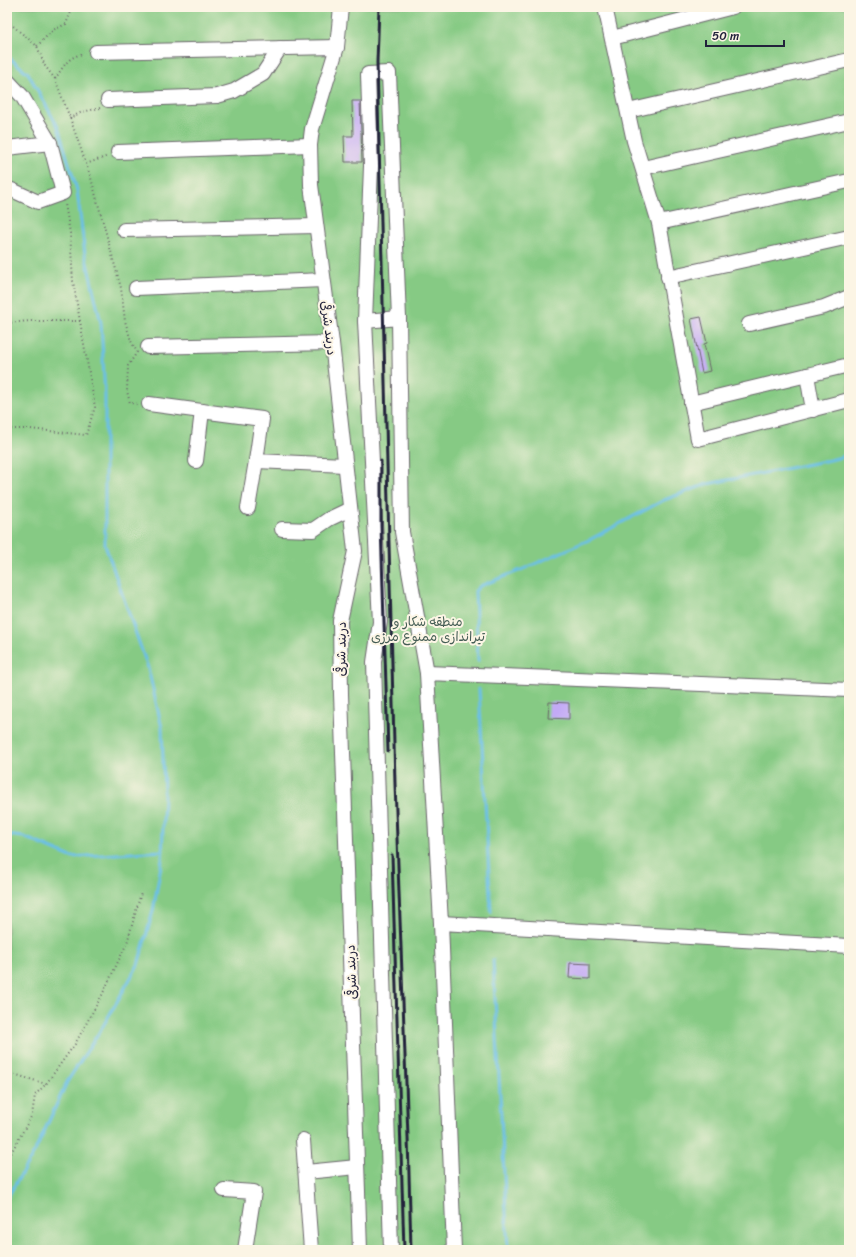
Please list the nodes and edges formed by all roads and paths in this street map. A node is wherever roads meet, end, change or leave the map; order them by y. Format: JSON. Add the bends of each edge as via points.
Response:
{"nodes":[{"id":1,"x":73,"y":7,"type":"edge"},
{"id":2,"x":341,"y":7,"type":"edge"},
{"id":3,"x":605,"y":7,"type":"edge"},
{"id":4,"x":733,"y":7,"type":"edge"},
{"id":5,"x":7,"y":21,"type":"edge"},
{"id":6,"x":612,"y":38,"type":"junction"},
{"id":7,"x":37,"y":46,"type":"junction"},
{"id":8,"x":337,"y":47,"type":"junction"},
{"id":9,"x":280,"y":48,"type":"junction"},
{"id":10,"x":96,"y":52,"type":"joint"},
{"id":11,"x":849,"y":60,"type":"edge"},
{"id":12,"x":55,"y":79,"type":"junction"},
{"id":13,"x":7,"y":80,"type":"edge"},
{"id":14,"x":108,"y":100,"type":"joint"},
{"id":15,"x":628,"y":111,"type":"junction"},
{"id":16,"x":70,"y":118,"type":"junction"},
{"id":17,"x":849,"y":121,"type":"edge"},
{"id":18,"x":50,"y":143,"type":"junction"},
{"id":19,"x":310,"y":145,"type":"junction"},
{"id":20,"x":7,"y":148,"type":"edge"},
{"id":21,"x":118,"y":152,"type":"joint"},
{"id":22,"x":86,"y":164,"type":"junction"},
{"id":23,"x":642,"y":168,"type":"junction"},
{"id":24,"x":849,"y":181,"type":"edge"},
{"id":25,"x":7,"y":191,"type":"edge"},
{"id":26,"x":63,"y":193,"type":"junction"},
{"id":27,"x":659,"y":222,"type":"junction"},
{"id":28,"x":316,"y":226,"type":"junction"},
{"id":29,"x":124,"y":230,"type":"dead end"},
{"id":30,"x":849,"y":237,"type":"edge"},
{"id":31,"x":668,"y":277,"type":"junction"},
{"id":32,"x":323,"y":280,"type":"junction"},
{"id":33,"x":136,"y":288,"type":"dead end"},
{"id":34,"x":849,"y":297,"type":"edge"},
{"id":35,"x":399,"y":318,"type":"junction"},
{"id":36,"x":80,"y":321,"type":"junction"},
{"id":37,"x":365,"y":321,"type":"junction"},
{"id":38,"x":7,"y":323,"type":"edge"},
{"id":39,"x":749,"y":324,"type":"dead end"},
{"id":40,"x":332,"y":343,"type":"junction"},
{"id":41,"x":148,"y":347,"type":"dead end"},
{"id":42,"x":849,"y":365,"type":"edge"},
{"id":43,"x":807,"y":375,"type":"junction"},
{"id":44,"x":849,"y":400,"type":"edge"},
{"id":45,"x":691,"y":403,"type":"junction"},
{"id":46,"x":149,"y":404,"type":"joint"},
{"id":47,"x":813,"y":410,"type":"junction"},
{"id":48,"x":202,"y":411,"type":"junction"},
{"id":49,"x":7,"y":429,"type":"edge"},
{"id":50,"x":196,"y":461,"type":"dead end"},
{"id":51,"x":256,"y":461,"type":"junction"},
{"id":52,"x":345,"y":465,"type":"junction"},
{"id":53,"x":248,"y":508,"type":"dead end"},
{"id":54,"x":350,"y":509,"type":"junction"},
{"id":55,"x":282,"y":529,"type":"dead end"},
{"id":56,"x":428,"y":673,"type":"junction"},
{"id":57,"x":849,"y":690,"type":"edge"},
{"id":58,"x":141,"y":893,"type":"dead end"},
{"id":59,"x":441,"y":923,"type":"junction"},
{"id":60,"x":849,"y":946,"type":"edge"},
{"id":61,"x":7,"y":1072,"type":"edge"},
{"id":62,"x":46,"y":1084,"type":"junction"},
{"id":63,"x":303,"y":1140,"type":"dead end"},
{"id":64,"x":7,"y":1160,"type":"edge"},
{"id":65,"x":357,"y":1167,"type":"junction"},
{"id":66,"x":306,"y":1172,"type":"junction"},
{"id":67,"x":224,"y":1190,"type":"dead end"},
{"id":68,"x":245,"y":1250,"type":"edge"},
{"id":69,"x":311,"y":1250,"type":"edge"},
{"id":70,"x":360,"y":1250,"type":"edge"},
{"id":71,"x":391,"y":1250,"type":"edge"},
{"id":72,"x":454,"y":1250,"type":"edge"}],
"edges":[{"from":1,"to":7,"type":"path","via":[[66,24],[54,30]]},
{"from":2,"to":8,"type":"street","name":"دربند شرقی"},
{"from":3,"to":6,"type":"street"},
{"from":4,"to":6,"type":"street"},
{"from":5,"to":7,"type":"path"},
{"from":6,"to":15,"type":"street"},
{"from":7,"to":12,"type":"path","via":[[45,66]]},
{"from":8,"to":9,"type":"street"},
{"from":8,"to":19,"type":"street","name":"دربند شرقی","via":[[312,129]]},
{"from":9,"to":10,"type":"street"},
{"from":9,"to":14,"type":"street","via":[[263,74],[234,91],[217,96]]},
{"from":10,"to":12,"type":"path","via":[[75,55]]},
{"from":11,"to":15,"type":"street"},
{"from":12,"to":16,"type":"path"},
{"from":13,"to":18,"type":"street","via":[[22,96]]},
{"from":14,"to":16,"type":"path","via":[[101,108],[82,112]]},
{"from":15,"to":23,"type":"street"},
{"from":16,"to":22,"type":"path"},
{"from":17,"to":23,"type":"street"},
{"from":18,"to":20,"type":"street"},
{"from":18,"to":26,"type":"street"},
{"from":19,"to":21,"type":"street"},
{"from":19,"to":28,"type":"street","name":"دربند شرقی"},
{"from":21,"to":22,"type":"path"},
{"from":22,"to":46,"type":"path","via":[[121,288],[125,321],[137,352],[128,366],[127,391],[130,403]]},
{"from":23,"to":27,"type":"street"},
{"from":24,"to":27,"type":"street"},
{"from":25,"to":26,"type":"street","via":[[12,190],[38,202]]},
{"from":26,"to":36,"type":"path","via":[[70,233],[72,281]]},
{"from":27,"to":31,"type":"street"},
{"from":28,"to":29,"type":"street"},
{"from":28,"to":32,"type":"street","name":"دربند شرقی"},
{"from":30,"to":31,"type":"street"},
{"from":31,"to":45,"type":"street"},
{"from":32,"to":33,"type":"street"},
{"from":32,"to":40,"type":"street","name":"دربند شرقی"},
{"from":34,"to":39,"type":"street","via":[[824,307]]},
{"from":35,"to":37,"type":"street"},
{"from":35,"to":37,"type":"street","via":[[389,73],[368,74],[371,166]]},
{"from":35,"to":56,"type":"street","via":[[402,532]]},
{"from":36,"to":38,"type":"path"},
{"from":36,"to":49,"type":"path","via":[[95,407],[86,435]]},
{"from":37,"to":71,"type":"street","via":[[380,622],[374,662]]},
{"from":40,"to":41,"type":"street"},
{"from":40,"to":52,"type":"street","name":"دربند شرقی"},
{"from":42,"to":43,"type":"street"},
{"from":43,"to":45,"type":"street"},
{"from":43,"to":47,"type":"street"},
{"from":44,"to":47,"type":"street"},
{"from":45,"to":47,"type":"street","via":[[698,439]]},
{"from":46,"to":48,"type":"street"},
{"from":48,"to":50,"type":"street"},
{"from":48,"to":51,"type":"street","via":[[262,419]]},
{"from":51,"to":52,"type":"street"},
{"from":51,"to":53,"type":"street"},
{"from":52,"to":54,"type":"street","name":"دربند شرقی"},
{"from":54,"to":55,"type":"street","via":[[313,530]]},
{"from":54,"to":65,"type":"street","name":"دربند شرقی","via":[[355,551],[340,621]]},
{"from":56,"to":57,"type":"street"},
{"from":56,"to":59,"type":"street"},
{"from":58,"to":62,"type":"path","via":[[127,943],[102,995],[75,1044]]},
{"from":59,"to":60,"type":"street"},
{"from":59,"to":72,"type":"street"},
{"from":61,"to":62,"type":"path"},
{"from":62,"to":64,"type":"path","via":[[35,1095],[32,1115]]},
{"from":63,"to":66,"type":"street"},
{"from":65,"to":66,"type":"street"},
{"from":65,"to":70,"type":"street","name":"دربند شرقی"},
{"from":66,"to":69,"type":"street"},
{"from":67,"to":68,"type":"street","via":[[254,1192]]}]}
